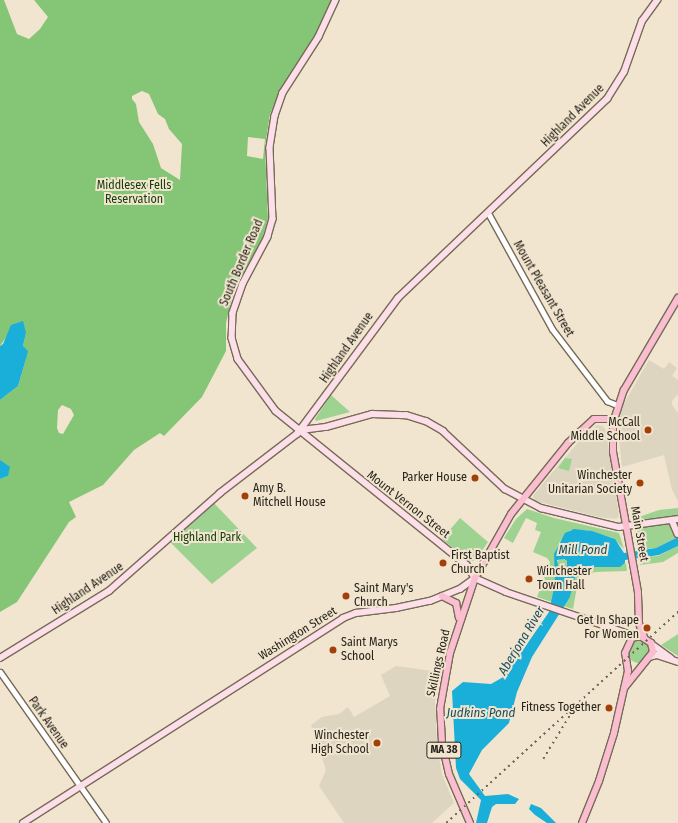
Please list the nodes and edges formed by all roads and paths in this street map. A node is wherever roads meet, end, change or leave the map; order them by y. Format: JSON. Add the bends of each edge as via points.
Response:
{"nodes":[{"id":1,"x":336,"y":0,"type":"edge"},
{"id":2,"x":657,"y":0,"type":"edge"},
{"id":3,"x":488,"y":213,"type":"junction"},
{"id":4,"x":678,"y":298,"type":"edge"},
{"id":5,"x":617,"y":405,"type":"junction"},
{"id":6,"x":614,"y":419,"type":"junction"},
{"id":7,"x":301,"y":430,"type":"junction"},
{"id":8,"x":522,"y":500,"type":"junction"},
{"id":9,"x":675,"y":519,"type":"edge"},
{"id":10,"x":627,"y":527,"type":"junction"},
{"id":11,"x":678,"y":534,"type":"edge"},
{"id":12,"x":475,"y":578,"type":"junction"},
{"id":13,"x":442,"y":596,"type":"junction"},
{"id":14,"x":639,"y":623,"type":"junction"},
{"id":15,"x":458,"y":628,"type":"junction"},
{"id":16,"x":618,"y":631,"type":"junction"},
{"id":17,"x":635,"y":636,"type":"junction"},
{"id":18,"x":644,"y":637,"type":"junction"},
{"id":19,"x":630,"y":641,"type":"junction"},
{"id":20,"x":653,"y":645,"type":"junction"},
{"id":21,"x":650,"y":657,"type":"junction"},
{"id":22,"x":0,"y":658,"type":"edge"},
{"id":23,"x":626,"y":661,"type":"junction"},
{"id":24,"x":677,"y":661,"type":"edge"},
{"id":25,"x":640,"y":666,"type":"junction"},
{"id":26,"x":0,"y":672,"type":"edge"},
{"id":27,"x":625,"y":687,"type":"junction"},
{"id":28,"x":80,"y":786,"type":"junction"},
{"id":29,"x":22,"y":823,"type":"edge"},
{"id":30,"x":106,"y":823,"type":"edge"},
{"id":31,"x":470,"y":823,"type":"edge"},
{"id":32,"x":582,"y":823,"type":"edge"}],
"edges":[{"from":1,"to":7,"type":"main road","name":"South Border Road","via":[[319,37],[278,105],[270,139],[274,203],[272,224],[267,240],[238,295],[231,324],[233,344],[242,366],[270,405]]},
{"from":2,"to":3,"type":"main road","name":"Highland Avenue","via":[[642,21],[624,72],[608,99]]},
{"from":3,"to":5,"type":"street","name":"Mount Pleasant Street","via":[[552,329],[606,399]]},
{"from":3,"to":7,"type":"main road","name":"Highland Avenue","via":[[393,303]]},
{"from":4,"to":5,"type":"main road","name":"Main Street"},
{"from":5,"to":6,"type":"main road","name":"Main Street"},
{"from":6,"to":8,"type":"main road","name":"Washington Street","number":"MA 38","via":[[599,417],[588,424],[568,443]]},
{"from":6,"to":10,"type":"main road","name":"Main Street","via":[[613,449]]},
{"from":7,"to":8,"type":"main road","via":[[381,413],[417,418],[443,430],[503,488]]},
{"from":7,"to":12,"type":"main road","name":"Mount Vernon Street","via":[[308,439],[467,565]]},
{"from":7,"to":22,"type":"main road","name":"Highland Avenue","via":[[220,493],[109,591]]},
{"from":8,"to":10,"type":"main road","via":[[559,514]]},
{"from":8,"to":12,"type":"main road","name":"Washington Street","number":"MA 38"},
{"from":9,"to":10,"type":"main road"},
{"from":9,"to":11,"type":"main road"},
{"from":10,"to":14,"type":"main road","name":"Main Street","via":[[639,601]]},
{"from":12,"to":13,"type":"main road","name":"Washington Street","via":[[464,587]]},
{"from":12,"to":15,"type":"main road","name":"Skillings Road","number":"MA 38"},
{"from":12,"to":16,"type":"main road"},
{"from":13,"to":15,"type":"main road","via":[[458,606]]},
{"from":13,"to":28,"type":"main road","name":"Washington Street","via":[[416,605],[356,613],[343,618]]},
{"from":14,"to":17,"type":"main road","name":"Main Street"},
{"from":14,"to":18,"type":"main road","name":"Main Street"},
{"from":15,"to":31,"type":"main road","name":"Skillings Road","number":"MA 38","via":[[444,677],[440,722],[450,778]]},
{"from":16,"to":17,"type":"main road"},
{"from":16,"to":19,"type":"main road"},
{"from":17,"to":18,"type":"main road"},
{"from":17,"to":19,"type":"main road"},
{"from":18,"to":20,"type":"main road"},
{"from":19,"to":23,"type":"main road","via":[[625,654]]},
{"from":20,"to":21,"type":"main road"},
{"from":20,"to":24,"type":"main road"},
{"from":21,"to":24,"type":"main road","via":[[657,655]]},
{"from":21,"to":25,"type":"main road"},
{"from":23,"to":25,"type":"main road","via":[[632,666]]},
{"from":23,"to":27,"type":"main road","via":[[628,671]]},
{"from":25,"to":27,"type":"main road"},
{"from":26,"to":28,"type":"street","name":"Park Avenue"},
{"from":27,"to":32,"type":"main road","via":[[609,752]]},
{"from":28,"to":29,"type":"main road","name":"Washington Street"},
{"from":28,"to":30,"type":"street","name":"Park Avenue"}]}
